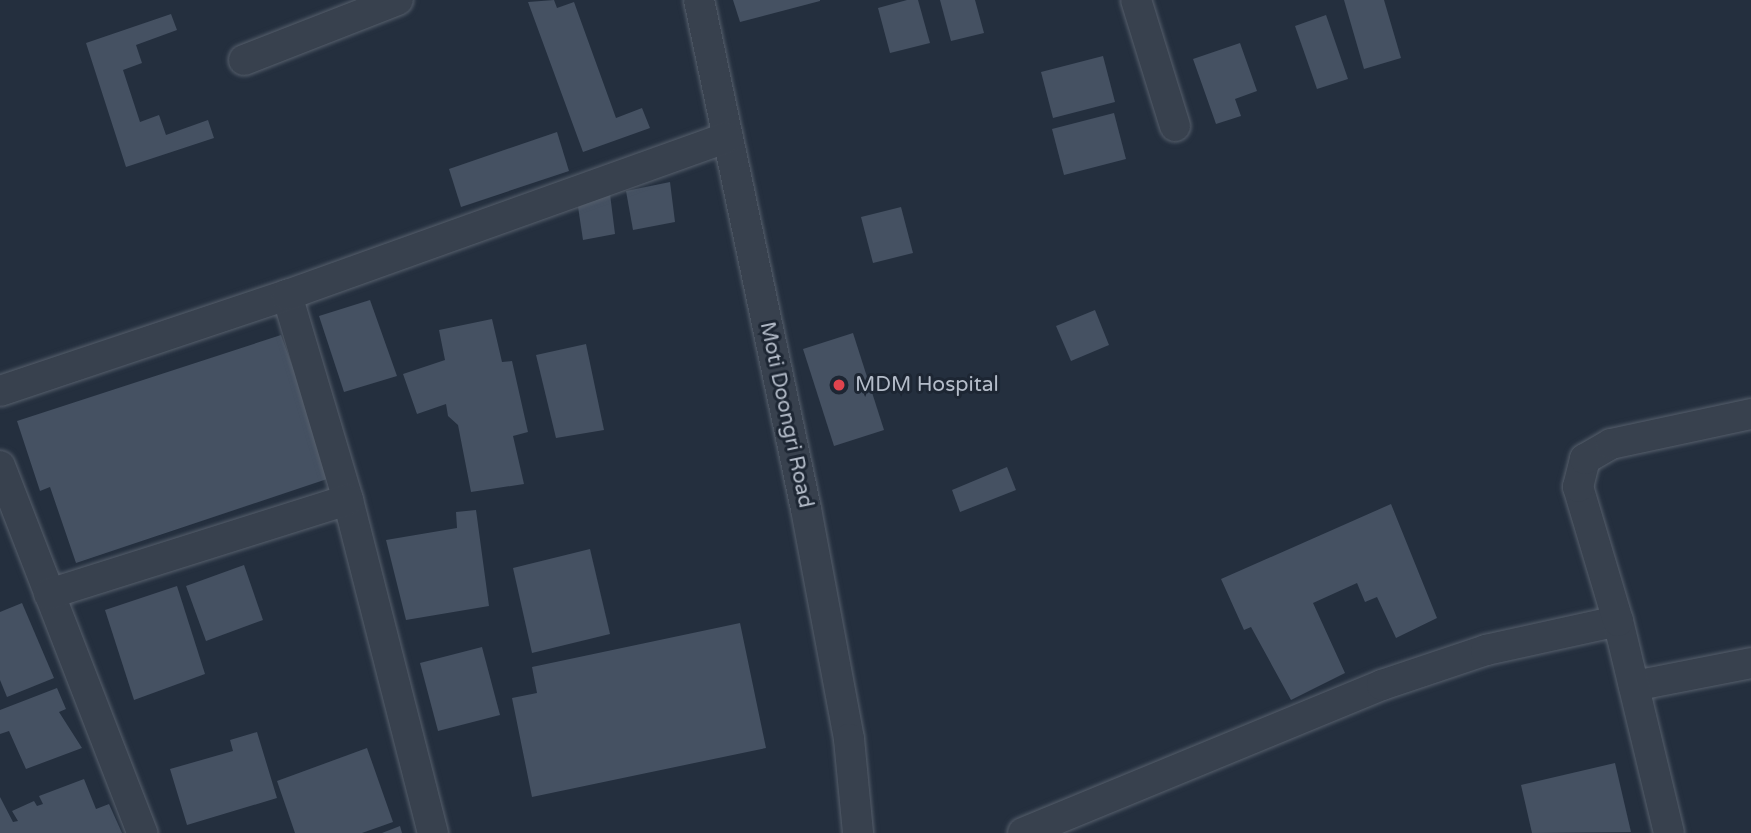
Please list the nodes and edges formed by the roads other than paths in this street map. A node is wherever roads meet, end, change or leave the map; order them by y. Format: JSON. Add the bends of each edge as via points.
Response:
{"nodes":[{"id":1,"x":398,"y":0,"type":"edge"},
{"id":2,"x":699,"y":0,"type":"edge"},
{"id":3,"x":1136,"y":0,"type":"edge"},
{"id":4,"x":244,"y":60,"type":"dead end"},
{"id":5,"x":1175,"y":125,"type":"dead end"},
{"id":6,"x":729,"y":137,"type":"junction"},
{"id":7,"x":287,"y":295,"type":"junction"},
{"id":8,"x":0,"y":391,"type":"edge"},
{"id":9,"x":1751,"y":414,"type":"edge"},
{"id":10,"x":0,"y":466,"type":"edge"},
{"id":11,"x":348,"y":500,"type":"junction"},
{"id":12,"x":49,"y":594,"type":"junction"},
{"id":13,"x":1618,"y":621,"type":"junction"},
{"id":14,"x":1751,"y":663,"type":"edge"},
{"id":15,"x":1634,"y":686,"type":"junction"},
{"id":16,"x":142,"y":833,"type":"edge"},
{"id":17,"x":433,"y":833,"type":"edge"},
{"id":18,"x":858,"y":833,"type":"edge"},
{"id":19,"x":1023,"y":833,"type":"edge"},
{"id":20,"x":1669,"y":833,"type":"edge"}],
"edges":[{"from":1,"to":4,"type":"street"},
{"from":2,"to":6,"type":"street","name":"Moti Doongri Road"},
{"from":3,"to":5,"type":"street"},
{"from":6,"to":7,"type":"street"},
{"from":6,"to":18,"type":"street","name":"Moti Doongri Road","via":[[849,739]]},
{"from":7,"to":8,"type":"street"},
{"from":7,"to":11,"type":"street"},
{"from":9,"to":13,"type":"street","via":[[1611,443],[1585,459],[1578,487]]},
{"from":10,"to":12,"type":"street"},
{"from":11,"to":12,"type":"street"},
{"from":11,"to":17,"type":"street"},
{"from":12,"to":16,"type":"street"},
{"from":13,"to":15,"type":"street"},
{"from":13,"to":19,"type":"street","via":[[1486,650],[1382,685]]},
{"from":14,"to":15,"type":"street"},
{"from":15,"to":20,"type":"street"}]}
